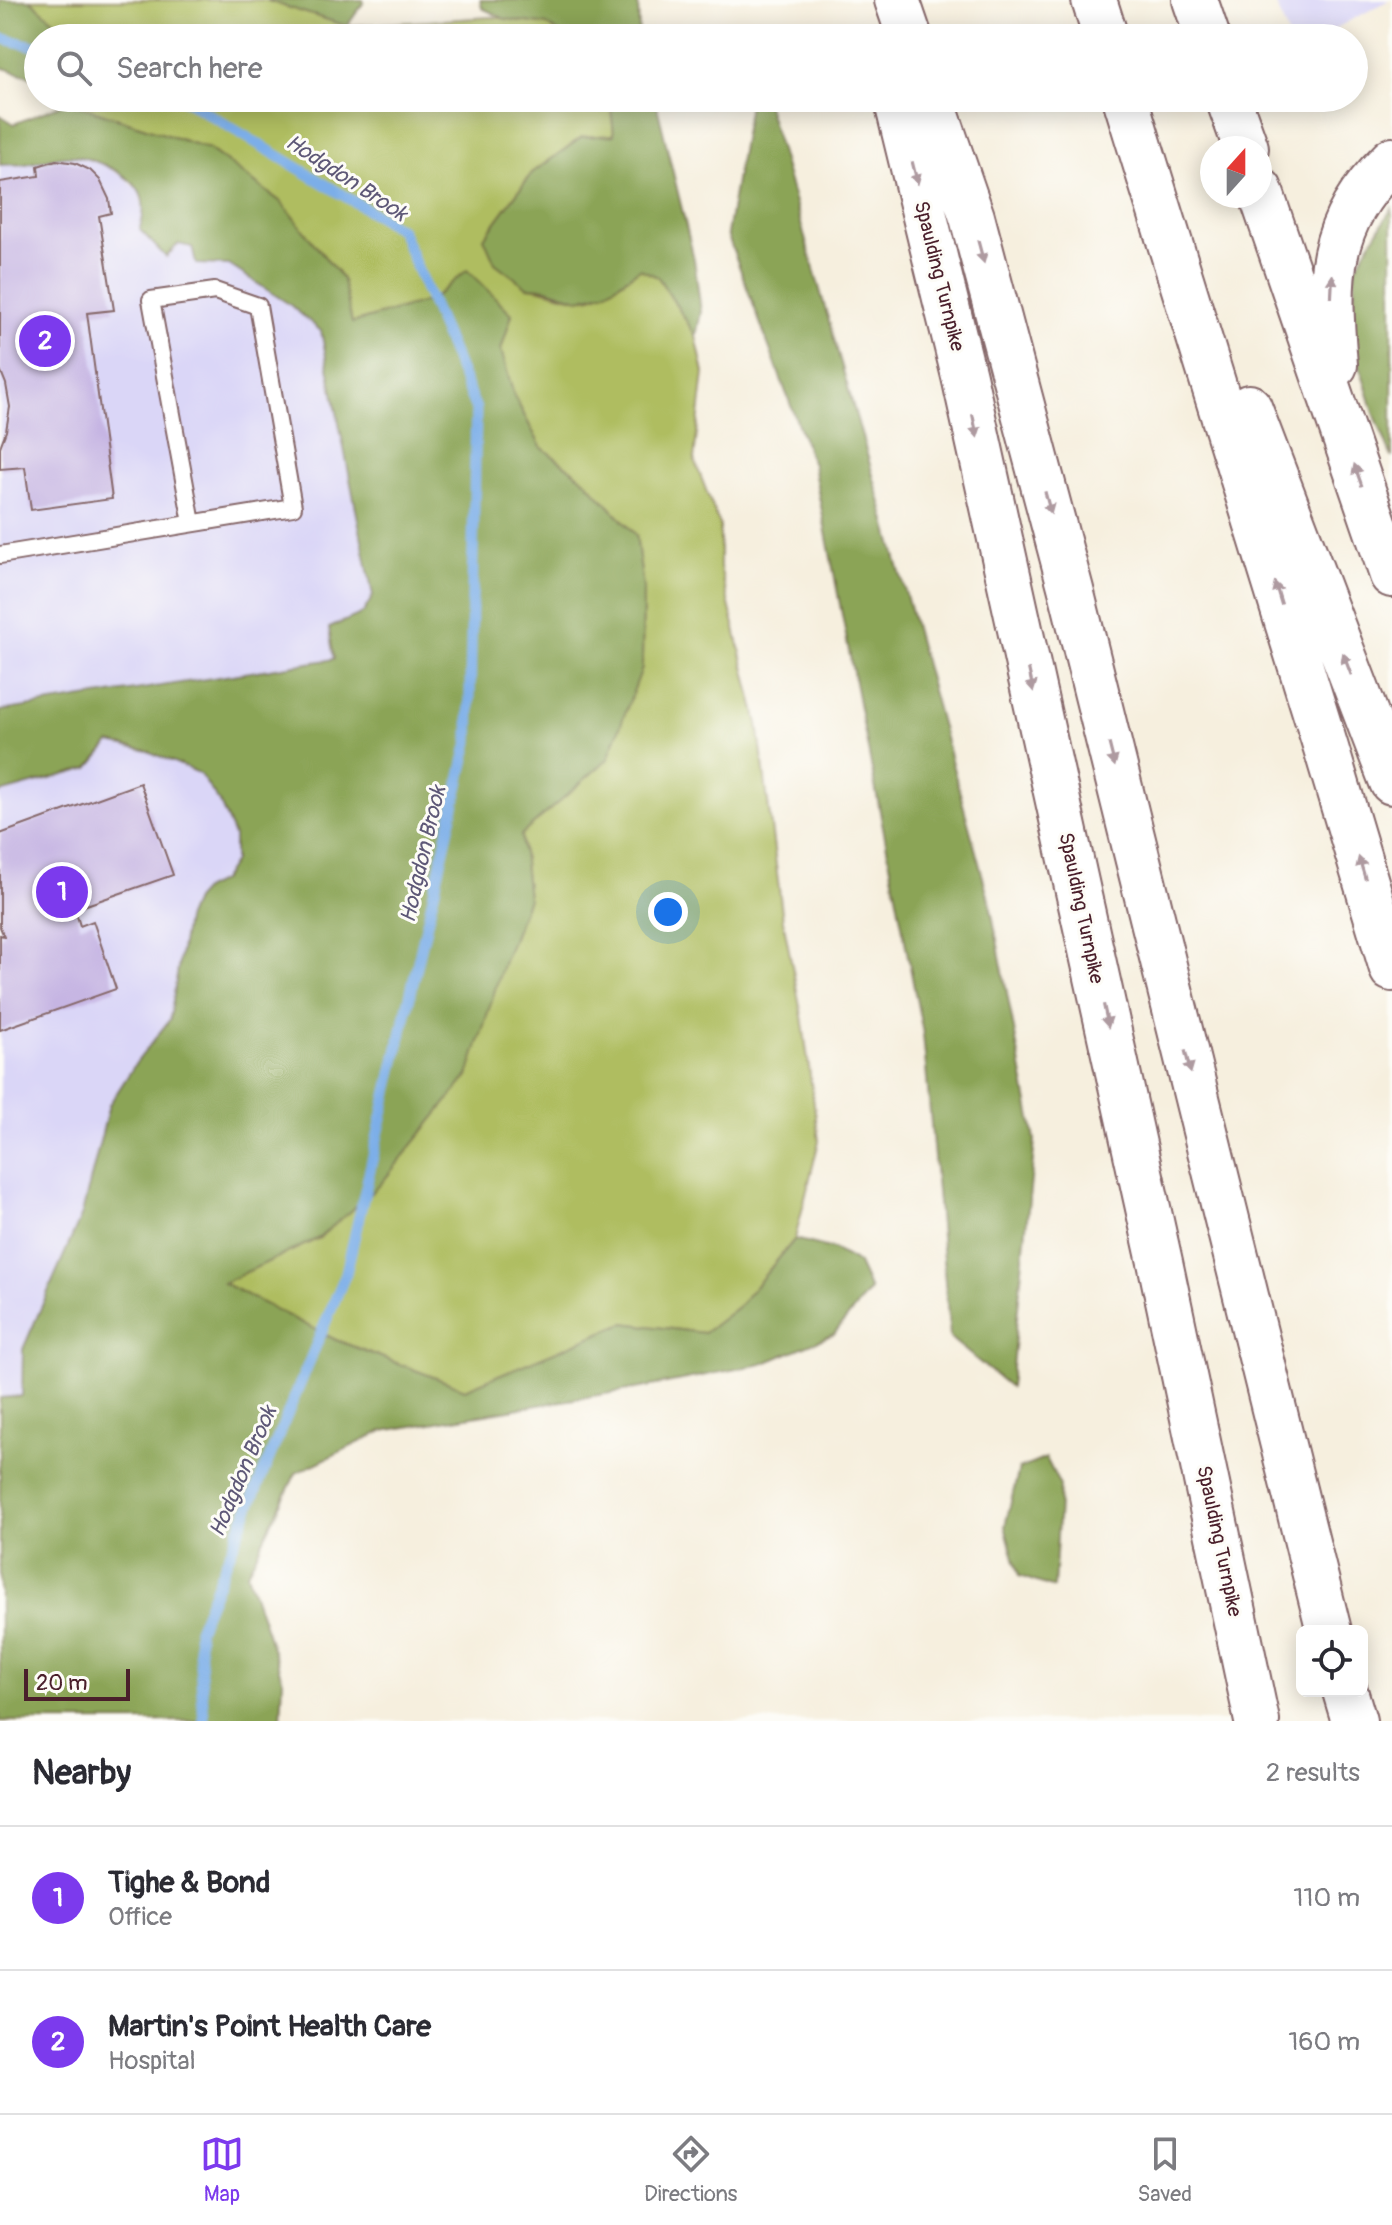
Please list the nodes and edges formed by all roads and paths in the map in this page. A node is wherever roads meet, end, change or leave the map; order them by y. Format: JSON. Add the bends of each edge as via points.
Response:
{"nodes":[{"id":1,"x":870,"y":0,"type":"edge"},
{"id":2,"x":897,"y":0,"type":"edge"},
{"id":3,"x":1195,"y":0,"type":"edge"},
{"id":4,"x":876,"y":24,"type":"edge"},
{"id":5,"x":905,"y":24,"type":"edge"},
{"id":6,"x":1203,"y":24,"type":"edge"},
{"id":7,"x":899,"y":112,"type":"edge"},
{"id":8,"x":936,"y":112,"type":"edge"},
{"id":9,"x":1132,"y":112,"type":"edge"},
{"id":10,"x":1133,"y":112,"type":"edge"},
{"id":11,"x":1233,"y":112,"type":"edge"},
{"id":12,"x":1242,"y":136,"type":"edge"},
{"id":13,"x":1392,"y":160,"type":"edge"},
{"id":14,"x":1266,"y":208,"type":"edge"},
{"id":15,"x":1339,"y":420,"type":"junction"},
{"id":16,"x":192,"y":523,"type":"junction"},
{"id":17,"x":0,"y":555,"type":"edge"},
{"id":18,"x":1392,"y":575,"type":"edge"},
{"id":19,"x":1392,"y":782,"type":"edge"},
{"id":20,"x":1392,"y":969,"type":"edge"},
{"id":21,"x":1328,"y":1625,"type":"edge"},
{"id":22,"x":1347,"y":1697,"type":"edge"},
{"id":23,"x":1257,"y":1721,"type":"edge"},
{"id":24,"x":1354,"y":1721,"type":"edge"}],
"edges":[{"from":1,"to":4,"type":"highway"},
{"from":2,"to":5,"type":"highway"},
{"from":3,"to":6,"type":"highway"},
{"from":7,"to":23,"type":"highway","name":"Spaulding Turnpike","one_way":true,"via":[[971,407]]},
{"from":8,"to":21,"type":"highway","one_way":true,"via":[[972,217],[1071,590]]},
{"from":20,"to":9,"type":"highway","one_way":true},
{"from":19,"to":10,"type":"highway","one_way":true},
{"from":11,"to":12,"type":"highway"},
{"from":15,"to":13,"type":"highway","one_way":true,"via":[[1332,327],[1336,251],[1357,201]]},
{"from":14,"to":15,"type":"highway"},
{"from":18,"to":15,"type":"highway","one_way":true},
{"from":16,"to":16,"type":"lane","via":[[293,507],[258,306],[215,291],[151,300]]},
{"from":16,"to":17,"type":"lane"},
{"from":22,"to":24,"type":"highway"}]}
